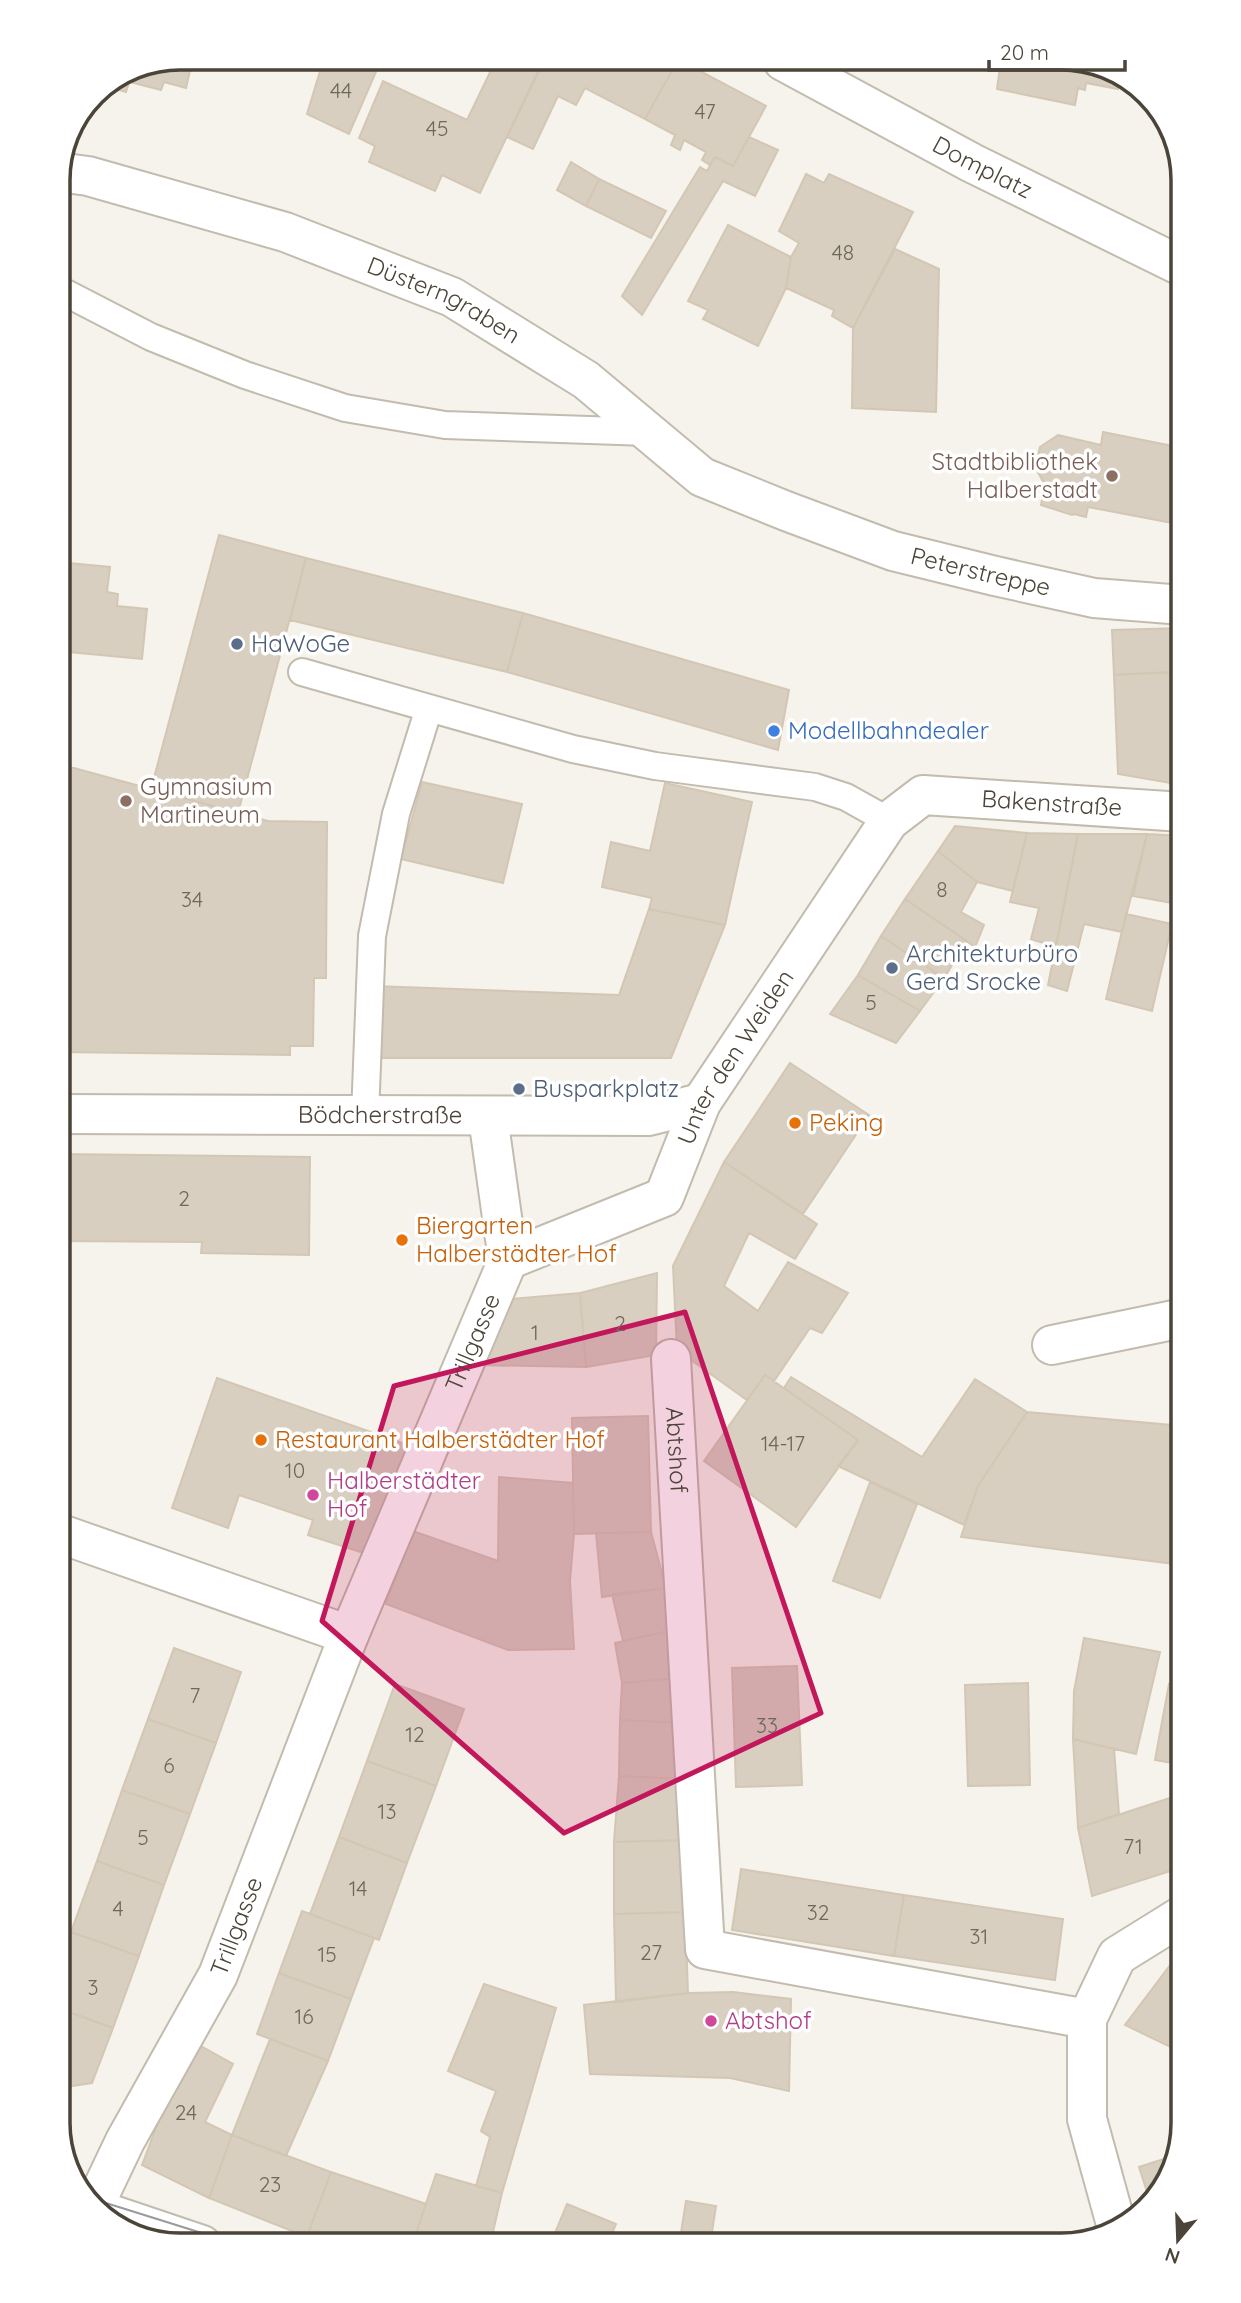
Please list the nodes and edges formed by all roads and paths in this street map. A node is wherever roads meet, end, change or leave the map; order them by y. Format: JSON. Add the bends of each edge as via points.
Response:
{"nodes":[{"id":1,"x":800,"y":70,"type":"edge"},
{"id":2,"x":70,"y":174,"type":"edge"},
{"id":3,"x":1171,"y":261,"type":"edge"},
{"id":4,"x":70,"y":295,"type":"edge"},
{"id":5,"x":648,"y":432,"type":"junction"},
{"id":6,"x":786,"y":511,"type":"joint"},
{"id":7,"x":1171,"y":604,"type":"edge"},
{"id":8,"x":302,"y":672,"type":"dead end"},
{"id":9,"x":429,"y":708,"type":"junction"},
{"id":10,"x":923,"y":795,"type":"joint"},
{"id":11,"x":1171,"y":811,"type":"edge"},
{"id":12,"x":889,"y":821,"type":"junction"},
{"id":13,"x":701,"y":1103,"type":"junction"},
{"id":14,"x":70,"y":1114,"type":"edge"},
{"id":15,"x":365,"y":1116,"type":"junction"},
{"id":16,"x":488,"y":1116,"type":"junction"},
{"id":17,"x":508,"y":1260,"type":"junction"},
{"id":18,"x":1171,"y":1320,"type":"edge"},
{"id":19,"x":1052,"y":1345,"type":"dead end"},
{"id":20,"x":671,"y":1359,"type":"dead end"},
{"id":21,"x":70,"y":1537,"type":"edge"},
{"id":22,"x":349,"y":1635,"type":"junction"},
{"id":23,"x":1171,"y":1922,"type":"edge"},
{"id":24,"x":1087,"y":2019,"type":"junction"},
{"id":25,"x":98,"y":2197,"type":"edge"},
{"id":26,"x":1114,"y":2218,"type":"edge"},
{"id":27,"x":130,"y":2221,"type":"edge"},
{"id":28,"x":158,"y":2230,"type":"edge"}],
"edges":[{"from":1,"to":3,"type":"street","name":"Domplatz","via":[[972,163]]},
{"from":2,"to":5,"type":"street","name":"Düsterngraben","via":[[285,232],[452,297],[586,380]]},
{"from":4,"to":5,"type":"lane","via":[[151,337],[345,408],[445,425]]},
{"from":5,"to":6,"type":"street","name":"Düsterngraben","via":[[702,477]]},
{"from":6,"to":7,"type":"street","name":"Peterstreppe","via":[[893,551],[1094,597]]},
{"from":8,"to":9,"type":"lane"},
{"from":9,"to":12,"type":"lane","via":[[573,749],[655,766],[815,786]]},
{"from":9,"to":15,"type":"lane","via":[[397,814],[372,936]]},
{"from":10,"to":11,"type":"street","name":"Bakenstraße"},
{"from":10,"to":12,"type":"street","name":"Unter den Weiden"},
{"from":12,"to":13,"type":"street","name":"Unter den Weiden"},
{"from":13,"to":16,"type":"street","name":"Bödcherstraße","via":[[648,1116]]},
{"from":13,"to":17,"type":"street","name":"Unter den Weiden","via":[[664,1198]]},
{"from":14,"to":15,"type":"street","name":"Bödcherstraße"},
{"from":15,"to":16,"type":"street","name":"Bödcherstraße"},
{"from":16,"to":17,"type":"street"},
{"from":17,"to":22,"type":"street","name":"Trillgasse"},
{"from":18,"to":19,"type":"street"},
{"from":20,"to":24,"type":"street","name":"Abtshof","via":[[705,1949]]},
{"from":21,"to":22,"type":"street"},
{"from":22,"to":25,"type":"street","name":"Trillgasse","via":[[218,1975]]},
{"from":23,"to":24,"type":"street","via":[[1117,1956]]},
{"from":24,"to":26,"type":"street","via":[[1087,2119]]},
{"from":27,"to":28,"type":"street"}]}
